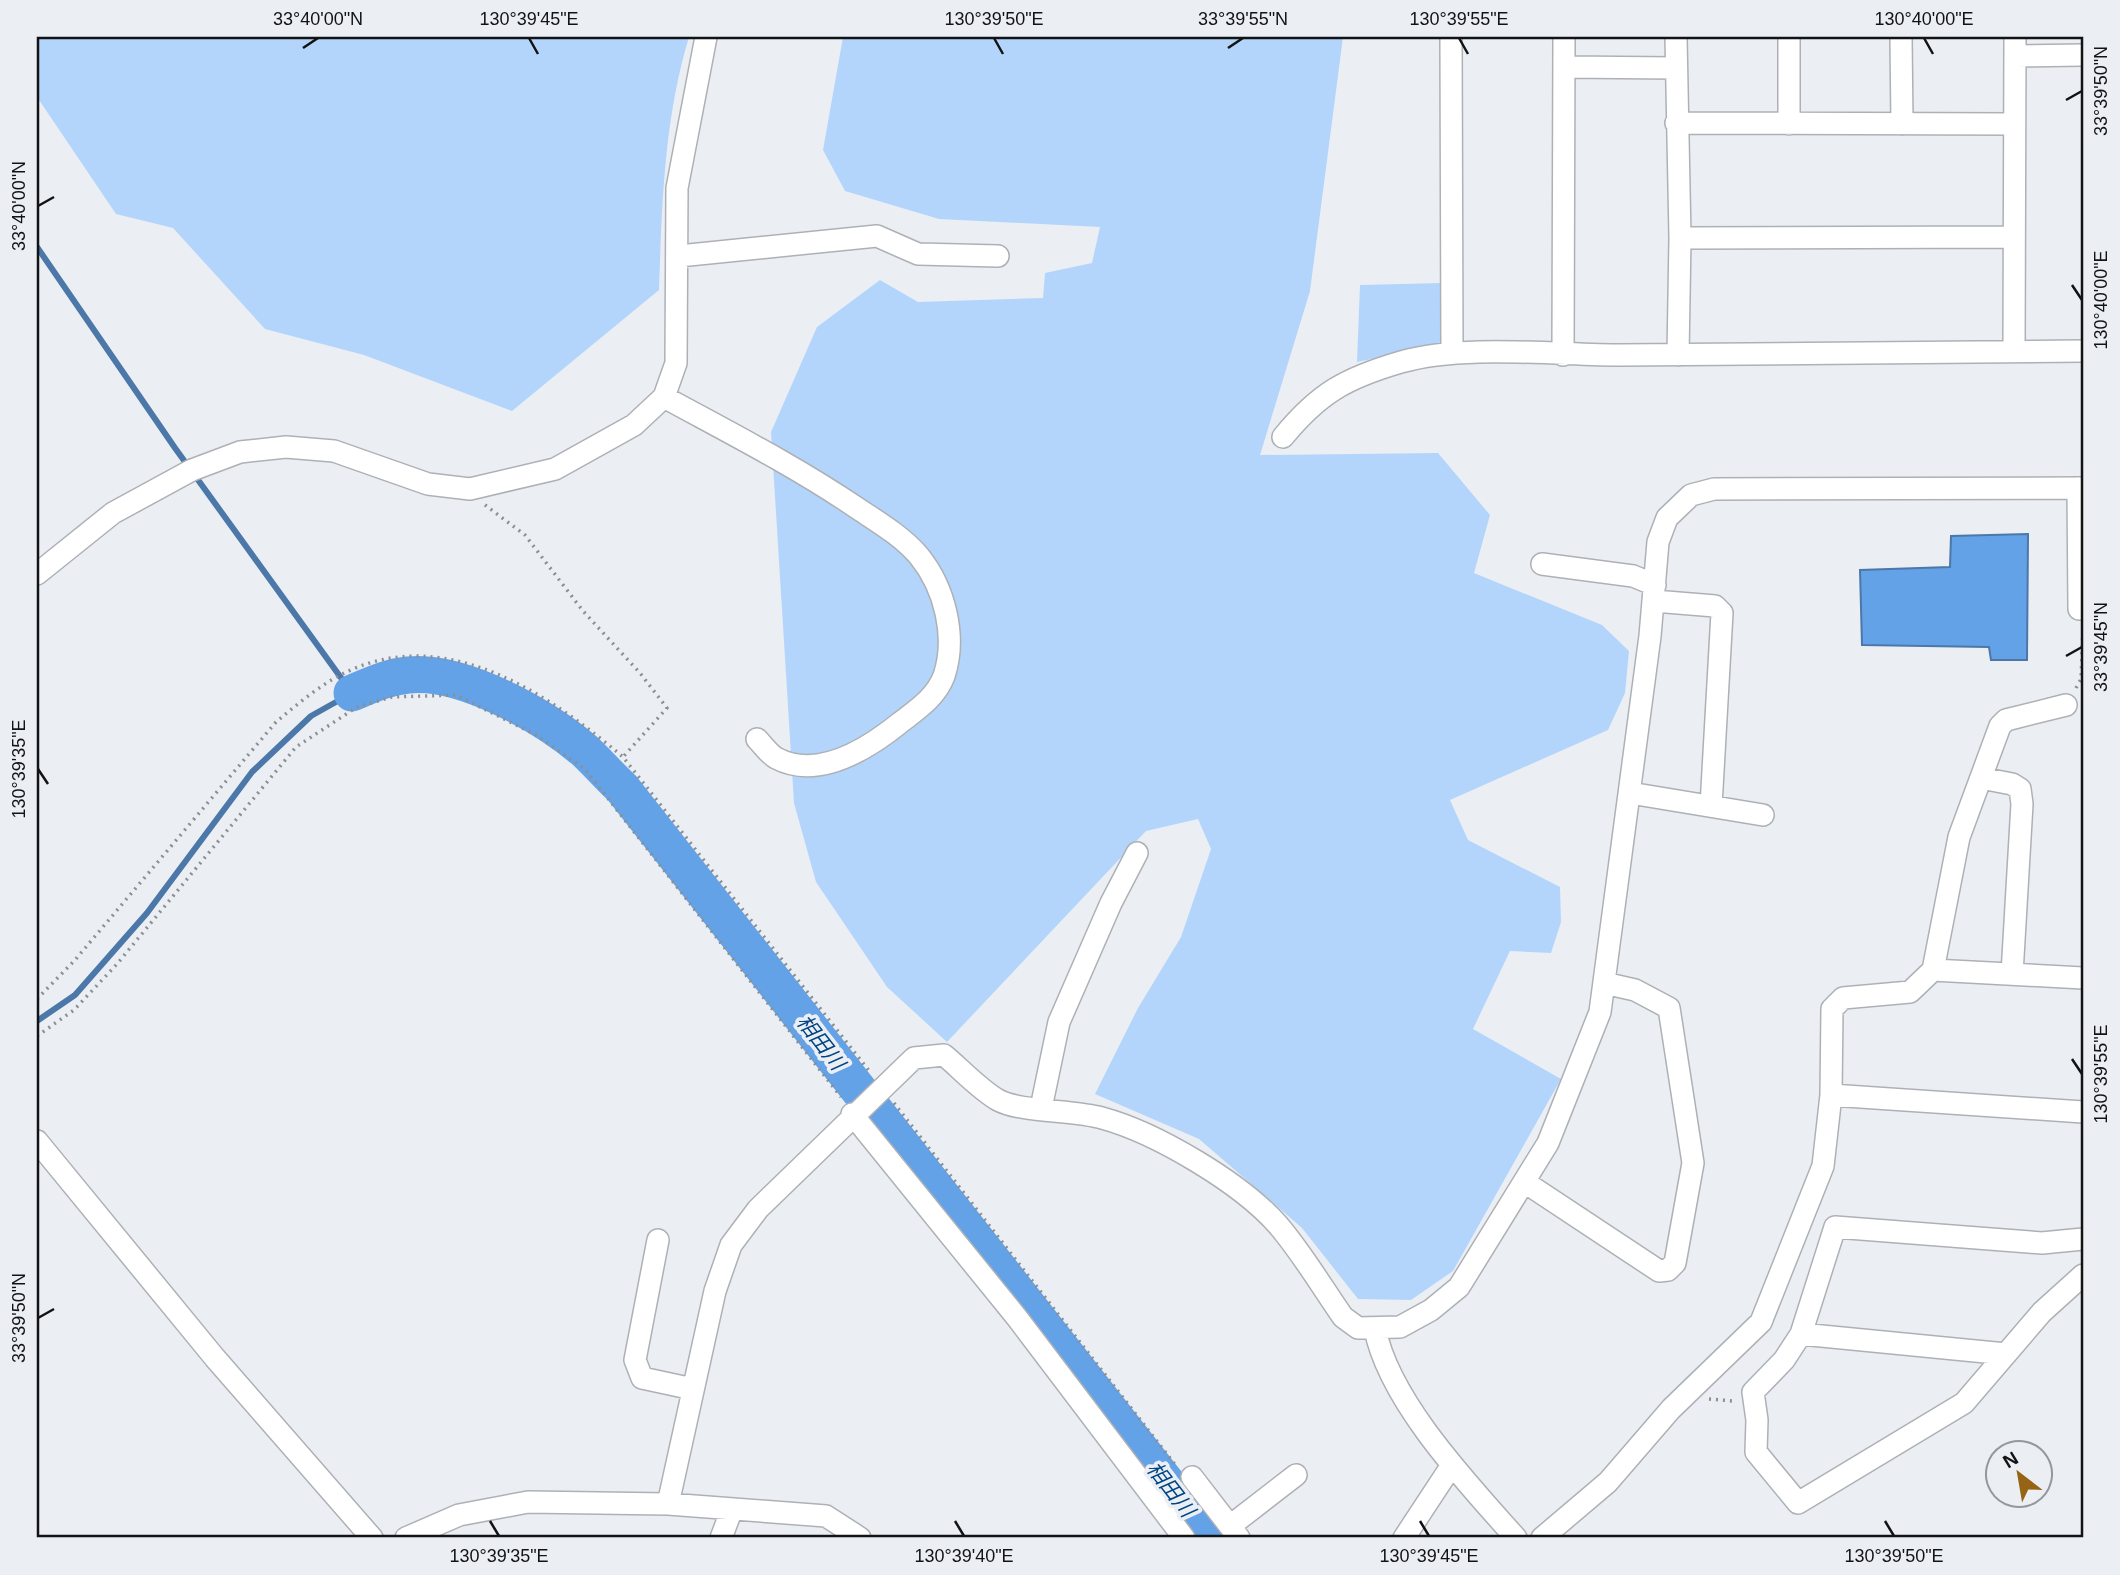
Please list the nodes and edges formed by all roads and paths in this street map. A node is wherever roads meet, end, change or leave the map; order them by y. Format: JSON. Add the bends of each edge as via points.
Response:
{"nodes":[{"id":1,"x":706,"y":37,"type":"edge"},
{"id":2,"x":1451,"y":37,"type":"edge"},
{"id":3,"x":1564,"y":37,"type":"edge"},
{"id":4,"x":1676,"y":37,"type":"edge"},
{"id":5,"x":1789,"y":37,"type":"edge"},
{"id":6,"x":1901,"y":37,"type":"edge"},
{"id":7,"x":2015,"y":46,"type":"edge"},
{"id":8,"x":2083,"y":55,"type":"edge"},
{"id":9,"x":1564,"y":67,"type":"junction"},
{"id":10,"x":1676,"y":68,"type":"junction"},
{"id":11,"x":1676,"y":123,"type":"junction"},
{"id":12,"x":1790,"y":124,"type":"junction"},
{"id":13,"x":1902,"y":124,"type":"junction"},
{"id":14,"x":2014,"y":124,"type":"junction"},
{"id":15,"x":2014,"y":237,"type":"junction"},
{"id":16,"x":1680,"y":238,"type":"junction"},
{"id":17,"x":679,"y":256,"type":"junction"},
{"id":18,"x":999,"y":256,"type":"dead end"},
{"id":19,"x":2014,"y":351,"type":"junction"},
{"id":20,"x":2083,"y":351,"type":"edge"},
{"id":21,"x":1452,"y":353,"type":"junction"},
{"id":22,"x":1563,"y":355,"type":"junction"},
{"id":23,"x":1678,"y":355,"type":"junction"},
{"id":24,"x":664,"y":397,"type":"junction"},
{"id":25,"x":1283,"y":437,"type":"dead end"},
{"id":26,"x":475,"y":488,"type":"junction"},
{"id":27,"x":2080,"y":488,"type":"edge"},
{"id":28,"x":1542,"y":564,"type":"dead end"},
{"id":29,"x":37,"y":574,"type":"edge"},
{"id":30,"x":1655,"y":587,"type":"junction"},
{"id":31,"x":2083,"y":609,"type":"edge"},
{"id":32,"x":2066,"y":705,"type":"joint"},
{"id":33,"x":757,"y":739,"type":"dead end"},
{"id":34,"x":623,"y":757,"type":"junction"},
{"id":35,"x":1981,"y":778,"type":"junction"},
{"id":36,"x":1630,"y":793,"type":"junction"},
{"id":37,"x":1711,"y":806,"type":"junction"},
{"id":38,"x":1763,"y":815,"type":"dead end"},
{"id":39,"x":1137,"y":853,"type":"dead end"},
{"id":40,"x":1933,"y":970,"type":"junction"},
{"id":41,"x":2012,"y":974,"type":"junction"},
{"id":42,"x":2083,"y":978,"type":"edge"},
{"id":43,"x":1604,"y":983,"type":"junction"},
{"id":44,"x":37,"y":999,"type":"edge"},
{"id":45,"x":37,"y":1036,"type":"edge"},
{"id":46,"x":881,"y":1087,"type":"junction"},
{"id":47,"x":1831,"y":1095,"type":"junction"},
{"id":48,"x":1041,"y":1108,"type":"junction"},
{"id":49,"x":855,"y":1111,"type":"junction"},
{"id":50,"x":2083,"y":1112,"type":"edge"},
{"id":51,"x":37,"y":1141,"type":"edge"},
{"id":52,"x":1526,"y":1183,"type":"junction"},
{"id":53,"x":658,"y":1240,"type":"dead end"},
{"id":54,"x":2083,"y":1240,"type":"edge"},
{"id":55,"x":2083,"y":1275,"type":"edge"},
{"id":56,"x":1375,"y":1329,"type":"junction"},
{"id":57,"x":1801,"y":1334,"type":"junction"},
{"id":58,"x":2006,"y":1354,"type":"junction"},
{"id":59,"x":694,"y":1389,"type":"junction"},
{"id":60,"x":1682,"y":1398,"type":"junction"},
{"id":61,"x":1754,"y":1399,"type":"junction"},
{"id":62,"x":1452,"y":1465,"type":"junction"},
{"id":63,"x":1296,"y":1475,"type":"dead end"},
{"id":64,"x":1192,"y":1477,"type":"joint"},
{"id":65,"x":668,"y":1504,"type":"junction"},
{"id":66,"x":732,"y":1509,"type":"junction"},
{"id":67,"x":1234,"y":1532,"type":"edge"},
{"id":68,"x":372,"y":1538,"type":"edge"},
{"id":69,"x":406,"y":1538,"type":"edge"},
{"id":70,"x":721,"y":1538,"type":"edge"},
{"id":71,"x":860,"y":1538,"type":"edge"},
{"id":72,"x":1184,"y":1538,"type":"edge"},
{"id":73,"x":1404,"y":1538,"type":"edge"},
{"id":74,"x":1516,"y":1538,"type":"edge"},
{"id":75,"x":1542,"y":1538,"type":"edge"}],
"edges":[{"from":1,"to":17,"type":"street","via":[[677,188]]},
{"from":2,"to":21,"type":"street"},
{"from":3,"to":9,"type":"street"},
{"from":4,"to":10,"type":"street"},
{"from":5,"to":12,"type":"street"},
{"from":6,"to":13,"type":"street"},
{"from":7,"to":8,"type":"street"},
{"from":7,"to":14,"type":"street"},
{"from":9,"to":10,"type":"street"},
{"from":9,"to":22,"type":"street"},
{"from":10,"to":11,"type":"street"},
{"from":11,"to":12,"type":"street"},
{"from":11,"to":16,"type":"street"},
{"from":12,"to":13,"type":"street"},
{"from":13,"to":14,"type":"street"},
{"from":14,"to":15,"type":"street"},
{"from":15,"to":16,"type":"street"},
{"from":15,"to":19,"type":"street"},
{"from":16,"to":23,"type":"street"},
{"from":17,"to":18,"type":"street","via":[[877,236],[918,254]]},
{"from":17,"to":24,"type":"street","via":[[676,363]]},
{"from":19,"to":20,"type":"street"},
{"from":19,"to":23,"type":"street"},
{"from":21,"to":22,"type":"street"},
{"from":21,"to":25,"type":"street","via":[[1401,362],[1338,386],[1320,397]]},
{"from":22,"to":23,"type":"street"},
{"from":24,"to":26,"type":"street","via":[[634,425],[555,469]]},
{"from":24,"to":33,"type":"street","via":[[798,468],[895,534],[931,576],[947,617],[950,646],[935,692],[877,741],[838,761],[804,765],[776,758]]},
{"from":26,"to":29,"type":"street","via":[[428,484],[334,451],[286,447],[240,452],[192,470],[113,513]]},
{"from":26,"to":34,"type":"path","via":[[488,508],[525,535],[583,611],[663,700],[665,714]]},
{"from":27,"to":30,"type":"street","via":[[1714,489],[1691,495],[1667,518],[1658,542]]},
{"from":27,"to":31,"type":"street","via":[[2079,610]]},
{"from":28,"to":30,"type":"street","via":[[1633,576]]},
{"from":30,"to":36,"type":"street"},
{"from":30,"to":37,"type":"street","via":[[1715,606],[1722,613]]},
{"from":31,"to":32,"type":"path","via":[[2081,680]]},
{"from":32,"to":35,"type":"street","via":[[2007,720],[2000,726]]},
{"from":34,"to":44,"type":"path","via":[[582,722],[485,668],[424,656],[352,669],[306,697],[276,723]]},
{"from":34,"to":46,"type":"path"},
{"from":35,"to":40,"type":"street","via":[[1959,837]]},
{"from":35,"to":41,"type":"street","via":[[2020,789]]},
{"from":36,"to":37,"type":"street"},
{"from":36,"to":43,"type":"street"},
{"from":37,"to":38,"type":"street"},
{"from":39,"to":48,"type":"street","via":[[1059,1022]]},
{"from":40,"to":41,"type":"street"},
{"from":40,"to":47,"type":"street","via":[[1910,992],[1843,998],[1832,1009]]},
{"from":41,"to":42,"type":"street"},
{"from":43,"to":52,"type":"street","via":[[1587,1050]]},
{"from":43,"to":52,"type":"street","via":[[1635,990],[1669,1009],[1693,1163],[1675,1263],[1659,1271]]},
{"from":45,"to":49,"type":"path","via":[[74,1010],[117,964],[296,747],[357,707],[392,697],[456,695],[536,735],[585,769]]},
{"from":46,"to":48,"type":"street","via":[[914,1058],[944,1055],[998,1100]]},
{"from":46,"to":49,"type":"street"},
{"from":46,"to":64,"type":"path","via":[[1172,1463]]},
{"from":47,"to":50,"type":"street"},
{"from":47,"to":60,"type":"street","via":[[1823,1166],[1761,1322]]},
{"from":48,"to":56,"type":"street","via":[[1103,1118],[1188,1157],[1251,1197],[1279,1226],[1343,1317],[1358,1328]]},
{"from":49,"to":59,"type":"street","via":[[758,1209],[731,1245],[715,1291]]},
{"from":49,"to":72,"type":"street"},
{"from":51,"to":68,"type":"street","via":[[215,1358]]},
{"from":52,"to":56,"type":"street","via":[[1459,1287],[1400,1327]]},
{"from":53,"to":59,"type":"street","via":[[635,1360],[642,1378]]},
{"from":54,"to":57,"type":"street","via":[[2042,1243],[1835,1227]]},
{"from":55,"to":58,"type":"street","via":[[2042,1312]]},
{"from":56,"to":62,"type":"street","via":[[1392,1378]]},
{"from":57,"to":58,"type":"street"},
{"from":57,"to":61,"type":"street","via":[[1754,1392]]},
{"from":58,"to":61,"type":"street","via":[[1964,1403],[1798,1503],[1756,1452]]},
{"from":59,"to":65,"type":"street"},
{"from":60,"to":61,"type":"path"},
{"from":60,"to":75,"type":"street","via":[[1608,1482]]},
{"from":62,"to":73,"type":"street"},
{"from":62,"to":74,"type":"street"},
{"from":63,"to":67,"type":"street"},
{"from":64,"to":67,"type":"street"},
{"from":65,"to":66,"type":"street"},
{"from":65,"to":69,"type":"street","via":[[528,1502],[458,1515]]},
{"from":66,"to":70,"type":"street"},
{"from":66,"to":71,"type":"street","via":[[826,1516]]}]}
